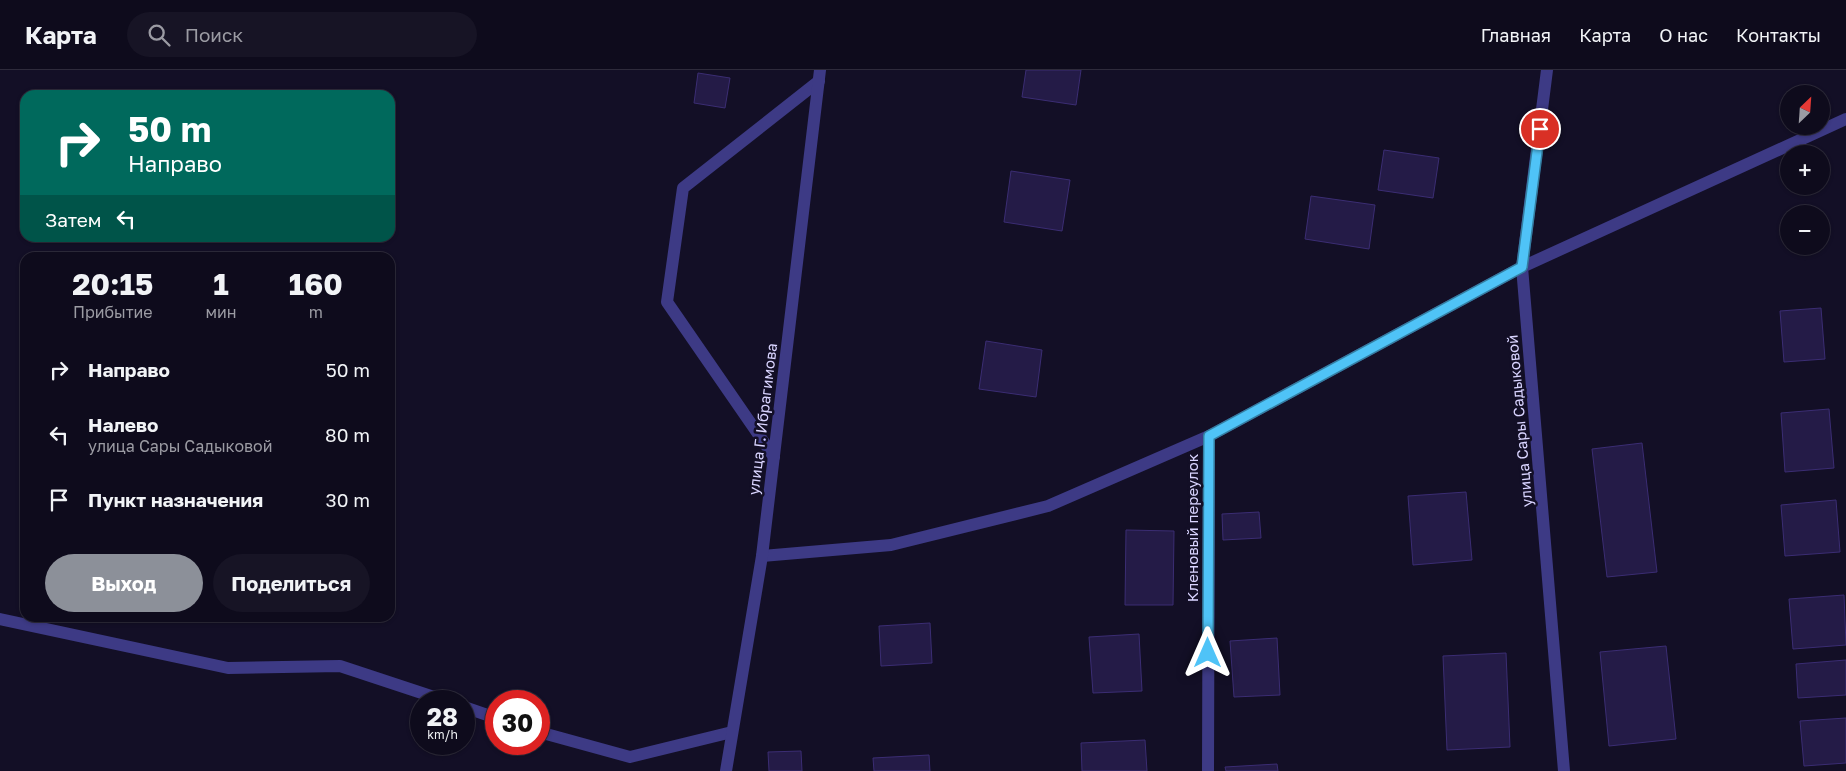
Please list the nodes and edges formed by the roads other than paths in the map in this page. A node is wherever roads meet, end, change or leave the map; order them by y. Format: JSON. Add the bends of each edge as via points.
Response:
{"nodes":[{"id":1,"x":1547,"y":70,"type":"edge"},
{"id":2,"x":820,"y":76,"type":"edge"},
{"id":3,"x":1846,"y":119,"type":"edge"},
{"id":4,"x":1522,"y":267,"type":"junction"},
{"id":5,"x":1209,"y":436,"type":"junction"},
{"id":6,"x":774,"y":457,"type":"junction"},
{"id":7,"x":762,"y":556,"type":"junction"},
{"id":8,"x":0,"y":619,"type":"edge"},
{"id":9,"x":413,"y":690,"type":"edge"},
{"id":10,"x":732,"y":732,"type":"junction"},
{"id":11,"x":550,"y":735,"type":"edge"},
{"id":12,"x":726,"y":771,"type":"edge"},
{"id":13,"x":1208,"y":771,"type":"edge"},
{"id":14,"x":1564,"y":771,"type":"edge"}],
"edges":[{"from":1,"to":4,"type":"street","name":"улица Сары Садыковой"},
{"from":2,"to":6,"type":"street","name":"улица Г. Ибрагимова"},
{"from":2,"to":6,"type":"street","via":[[683,188],[667,302]]},
{"from":3,"to":4,"type":"street"},
{"from":4,"to":5,"type":"street"},
{"from":4,"to":14,"type":"street","name":"улица Сары Садыковой"},
{"from":5,"to":7,"type":"street","via":[[1048,506],[891,544]]},
{"from":5,"to":13,"type":"street","name":"Кленовый переулок"},
{"from":6,"to":7,"type":"street","name":"улица Г. Ибрагимова"},
{"from":7,"to":10,"type":"street","name":"улица Г. Ибрагимова"},
{"from":8,"to":9,"type":"street","via":[[228,668],[340,666]]},
{"from":10,"to":11,"type":"street","via":[[630,757]]},
{"from":10,"to":12,"type":"street","name":"улица Г. Ибрагимова"}]}
